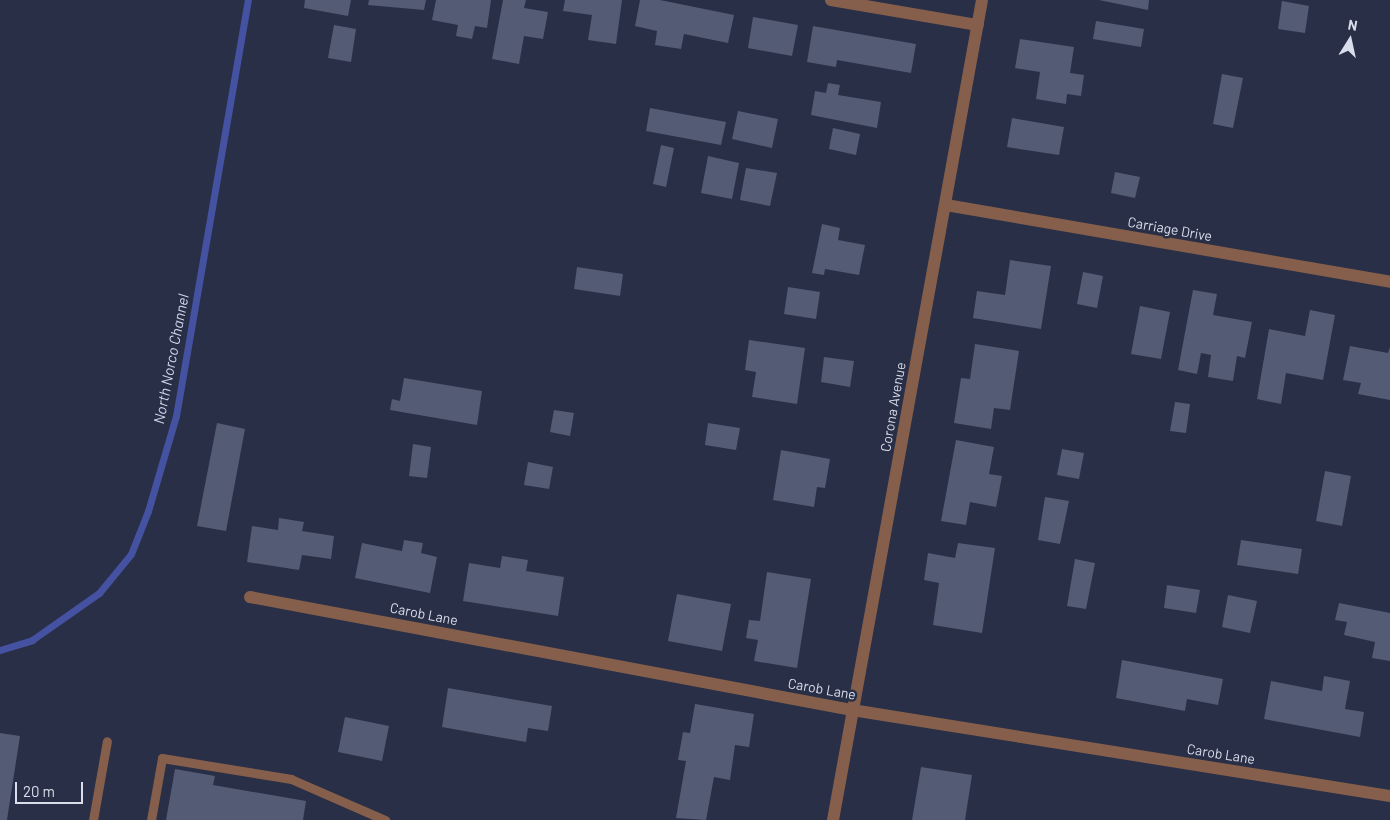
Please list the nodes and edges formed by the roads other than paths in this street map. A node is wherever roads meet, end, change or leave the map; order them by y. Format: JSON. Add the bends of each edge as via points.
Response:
{"nodes":[{"id":1,"x":831,"y":0,"type":"edge"},
{"id":2,"x":982,"y":0,"type":"edge"},
{"id":3,"x":978,"y":25,"type":"junction"},
{"id":4,"x":946,"y":205,"type":"junction"},
{"id":5,"x":1390,"y":282,"type":"edge"},
{"id":6,"x":250,"y":597,"type":"dead end"},
{"id":7,"x":852,"y":710,"type":"junction"},
{"id":8,"x":107,"y":741,"type":"dead end"},
{"id":9,"x":1390,"y":796,"type":"edge"},
{"id":10,"x":94,"y":820,"type":"edge"},
{"id":11,"x":151,"y":820,"type":"edge"},
{"id":12,"x":385,"y":820,"type":"edge"},
{"id":13,"x":833,"y":820,"type":"edge"}],
"edges":[{"from":1,"to":3,"type":"street"},
{"from":2,"to":3,"type":"street","name":"Corona Avenue"},
{"from":3,"to":4,"type":"street","name":"Corona Avenue"},
{"from":4,"to":5,"type":"street","name":"Carriage Drive"},
{"from":4,"to":7,"type":"street","name":"Corona Avenue"},
{"from":6,"to":7,"type":"street","name":"Carob Lane"},
{"from":7,"to":9,"type":"street","name":"Carob Lane"},
{"from":7,"to":13,"type":"street","name":"Corona Avenue"},
{"from":8,"to":10,"type":"lane"},
{"from":11,"to":12,"type":"lane","via":[[162,758],[291,779]]}]}
